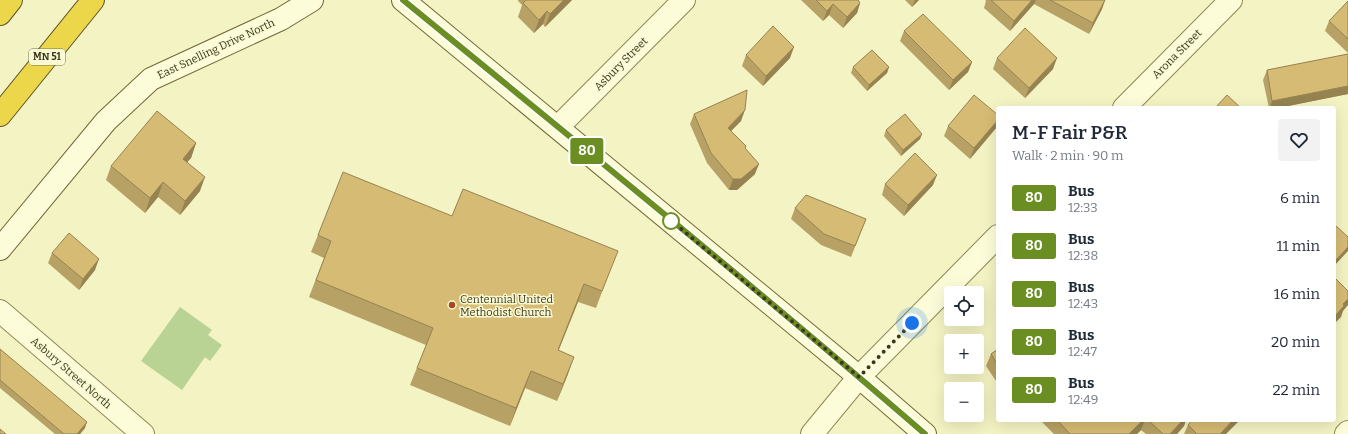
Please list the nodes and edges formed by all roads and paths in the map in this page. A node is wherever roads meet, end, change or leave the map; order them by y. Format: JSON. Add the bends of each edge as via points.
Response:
{"nodes":[{"id":1,"x":11,"y":0,"type":"edge"},
{"id":2,"x":94,"y":0,"type":"edge"},
{"id":3,"x":312,"y":0,"type":"edge"},
{"id":4,"x":403,"y":0,"type":"edge"},
{"id":5,"x":684,"y":0,"type":"edge"},
{"id":6,"x":1230,"y":0,"type":"edge"},
{"id":7,"x":0,"y":14,"type":"edge"},
{"id":8,"x":1126,"y":106,"type":"edge"},
{"id":9,"x":0,"y":115,"type":"edge"},
{"id":10,"x":558,"y":127,"type":"junction"},
{"id":11,"x":996,"y":238,"type":"edge"},
{"id":12,"x":0,"y":249,"type":"edge"},
{"id":13,"x":0,"y":311,"type":"edge"},
{"id":14,"x":859,"y":377,"type":"junction"},
{"id":15,"x":143,"y":434,"type":"edge"},
{"id":16,"x":812,"y":434,"type":"edge"},
{"id":17,"x":925,"y":434,"type":"edge"}],
"edges":[{"from":1,"to":7,"type":"highway"},
{"from":2,"to":9,"type":"highway","number":"MN 51"},
{"from":3,"to":12,"type":"street","name":"East Snelling Drive North","via":[[281,19],[151,79],[106,121]]},
{"from":4,"to":10,"type":"street"},
{"from":5,"to":10,"type":"street","name":"Asbury Street"},
{"from":6,"to":8,"type":"street","name":"Arona Street"},
{"from":10,"to":14,"type":"street"},
{"from":11,"to":14,"type":"street"},
{"from":13,"to":15,"type":"street","name":"Asbury Street North"},
{"from":14,"to":16,"type":"street"},
{"from":14,"to":17,"type":"street"}]}
